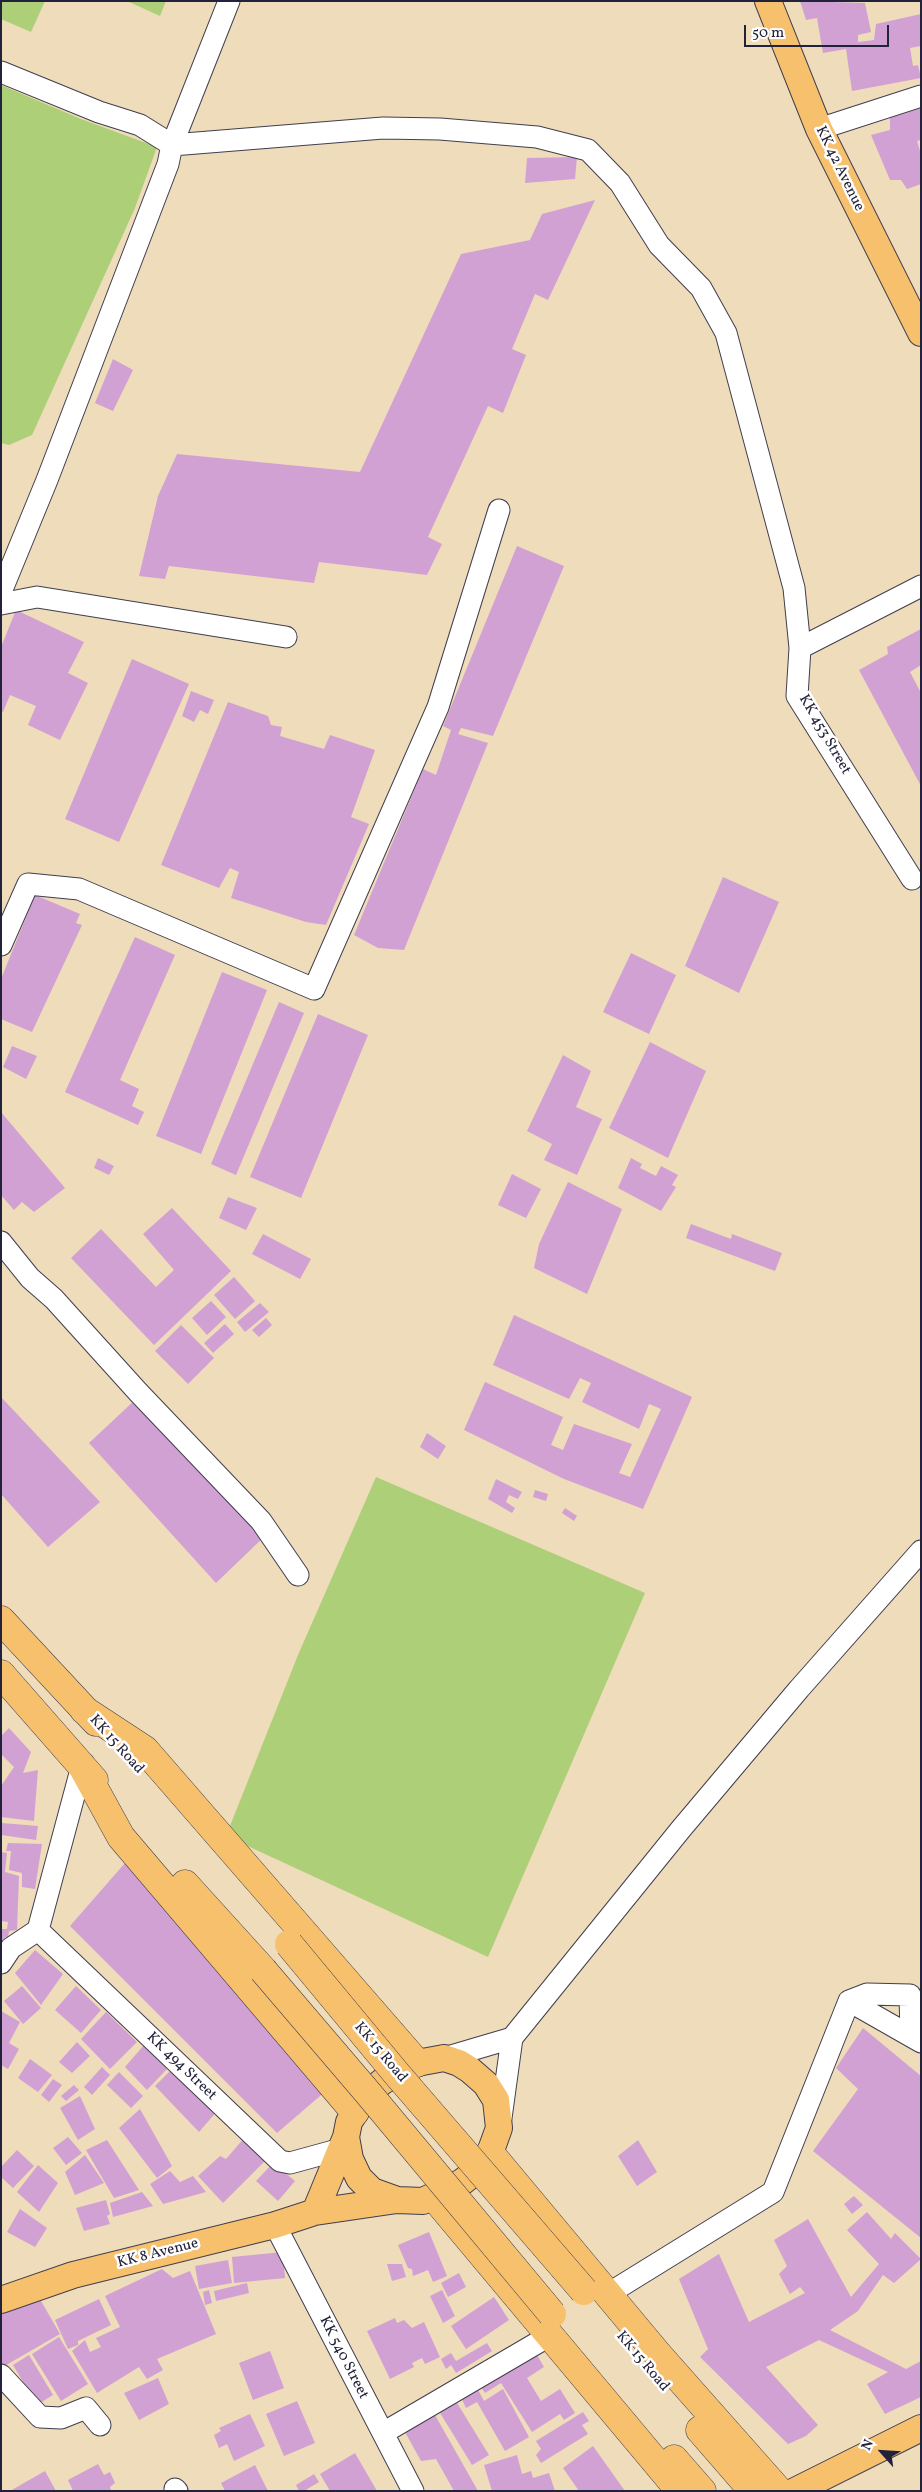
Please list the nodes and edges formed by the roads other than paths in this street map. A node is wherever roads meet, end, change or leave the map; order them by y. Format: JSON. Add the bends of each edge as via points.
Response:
{"nodes":[{"id":1,"x":229,"y":1,"type":"edge"},
{"id":2,"x":768,"y":1,"type":"edge"},
{"id":3,"x":1,"y":72,"type":"edge"},
{"id":4,"x":921,"y":96,"type":"edge"},
{"id":5,"x":818,"y":129,"type":"junction"},
{"id":6,"x":172,"y":145,"type":"junction"},
{"id":7,"x":921,"y":333,"type":"edge"},
{"id":8,"x":499,"y":510,"type":"dead end"},
{"id":9,"x":921,"y":586,"type":"edge"},
{"id":10,"x":1,"y":592,"type":"edge"},
{"id":11,"x":1,"y":604,"type":"edge"},
{"id":12,"x":286,"y":637,"type":"dead end"},
{"id":13,"x":800,"y":648,"type":"junction"},
{"id":14,"x":912,"y":879,"type":"dead end"},
{"id":15,"x":1,"y":945,"type":"edge"},
{"id":16,"x":1,"y":1242,"type":"edge"},
{"id":17,"x":921,"y":1551,"type":"edge"},
{"id":18,"x":298,"y":1575,"type":"dead end"},
{"id":19,"x":1,"y":1620,"type":"edge"},
{"id":20,"x":1,"y":1674,"type":"edge"},
{"id":21,"x":84,"y":1710,"type":"junction"},
{"id":22,"x":82,"y":1766,"type":"junction"},
{"id":23,"x":38,"y":1930,"type":"junction"},
{"id":24,"x":1,"y":1963,"type":"edge"},
{"id":25,"x":915,"y":1996,"type":"edge"},
{"id":26,"x":848,"y":2001,"type":"junction"},
{"id":27,"x":512,"y":2038,"type":"junction"},
{"id":28,"x":916,"y":2038,"type":"edge"},
{"id":29,"x":444,"y":2058,"type":"junction"},
{"id":30,"x":417,"y":2063,"type":"junction"},
{"id":31,"x":355,"y":2112,"type":"junction"},
{"id":32,"x":495,"y":2140,"type":"junction"},
{"id":33,"x":343,"y":2143,"type":"junction"},
{"id":34,"x":434,"y":2197,"type":"junction"},
{"id":35,"x":397,"y":2200,"type":"junction"},
{"id":36,"x":315,"y":2212,"type":"junction"},
{"id":37,"x":274,"y":2225,"type":"junction"},
{"id":38,"x":596,"y":2293,"type":"junction"},
{"id":39,"x":1,"y":2300,"type":"edge"},
{"id":40,"x":550,"y":2325,"type":"junction"},
{"id":41,"x":1,"y":2375,"type":"edge"},
{"id":42,"x":100,"y":2425,"type":"dead end"},
{"id":43,"x":921,"y":2428,"type":"edge"},
{"id":44,"x":382,"y":2434,"type":"junction"},
{"id":45,"x":413,"y":2491,"type":"edge"},
{"id":46,"x":680,"y":2491,"type":"edge"},
{"id":47,"x":702,"y":2491,"type":"edge"},
{"id":48,"x":753,"y":2491,"type":"edge"},
{"id":49,"x":779,"y":2491,"type":"edge"},
{"id":50,"x":795,"y":2491,"type":"edge"}],
"edges":[{"from":1,"to":6,"type":"street"},
{"from":2,"to":5,"type":"main road","name":"KK 42 Avenue"},
{"from":3,"to":6,"type":"street","via":[[140,125]]},
{"from":4,"to":5,"type":"street"},
{"from":5,"to":7,"type":"main road","name":"KK 42 Avenue"},
{"from":6,"to":10,"type":"street","via":[[168,164]]},
{"from":6,"to":13,"type":"street","name":"KK 453 Street","via":[[383,128],[537,137],[588,150],[620,183],[659,245],[701,288],[726,333],[794,588]]},
{"from":8,"to":15,"type":"street","via":[[438,707],[314,989],[79,889],[28,884]]},
{"from":9,"to":13,"type":"street"},
{"from":11,"to":12,"type":"street","via":[[37,597]]},
{"from":13,"to":14,"type":"street","name":"KK 453 Street","via":[[798,696]]},
{"from":16,"to":18,"type":"street","via":[[30,1278],[54,1299],[260,1521]]},
{"from":17,"to":27,"type":"street","via":[[694,1814]]},
{"from":19,"to":21,"type":"highway","name":"KK 15 Road"},
{"from":20,"to":22,"type":"highway"},
{"from":21,"to":30,"type":"highway","via":[[145,1750]]},
{"from":21,"to":38,"type":"highway","name":"KK 15 Road","bridge":true,"via":[[194,1832],[396,2073]]},
{"from":22,"to":23,"type":"street"},
{"from":22,"to":31,"type":"highway","via":[[121,1838]]},
{"from":22,"to":40,"type":"highway","bridge":true,"via":[[368,2093]]},
{"from":23,"to":24,"type":"street","via":[[12,1948]]},
{"from":23,"to":33,"type":"street","name":"KK 494 Street","via":[[280,2161],[290,2163]]},
{"from":25,"to":26,"type":"street","via":[[867,1994]]},
{"from":25,"to":28,"type":"street"},
{"from":26,"to":28,"type":"street"},
{"from":26,"to":38,"type":"street","via":[[772,2192]]},
{"from":27,"to":29,"type":"street"},
{"from":27,"to":32,"type":"street"},
{"from":29,"to":30,"type":"main road"},
{"from":29,"to":32,"type":"main road","via":[[459,2063],[486,2084],[496,2100]]},
{"from":30,"to":31,"type":"main road","via":[[367,2094]]},
{"from":31,"to":33,"type":"main road"},
{"from":32,"to":34,"type":"main road","via":[[476,2171]]},
{"from":32,"to":38,"type":"highway"},
{"from":33,"to":35,"type":"main road","via":[[359,2178],[372,2191]]},
{"from":33,"to":36,"type":"main road"},
{"from":34,"to":35,"type":"main road","via":[[415,2202]]},
{"from":34,"to":40,"type":"highway"},
{"from":35,"to":36,"type":"main road","name":"KK 8 Avenue"},
{"from":36,"to":37,"type":"main road","name":"KK 8 Avenue"},
{"from":37,"to":39,"type":"main road","name":"KK 8 Avenue","via":[[73,2275]]},
{"from":37,"to":44,"type":"street","name":"KK 540 Street"},
{"from":38,"to":48,"type":"highway","name":"KK 15 Road"},
{"from":38,"to":49,"type":"highway"},
{"from":40,"to":44,"type":"street"},
{"from":40,"to":46,"type":"highway"},
{"from":40,"to":47,"type":"highway"},
{"from":41,"to":42,"type":"street","via":[[40,2417],[61,2418],[86,2408]]},
{"from":43,"to":50,"type":"main road"},
{"from":44,"to":45,"type":"street","name":"KK 540 Street"}]}
